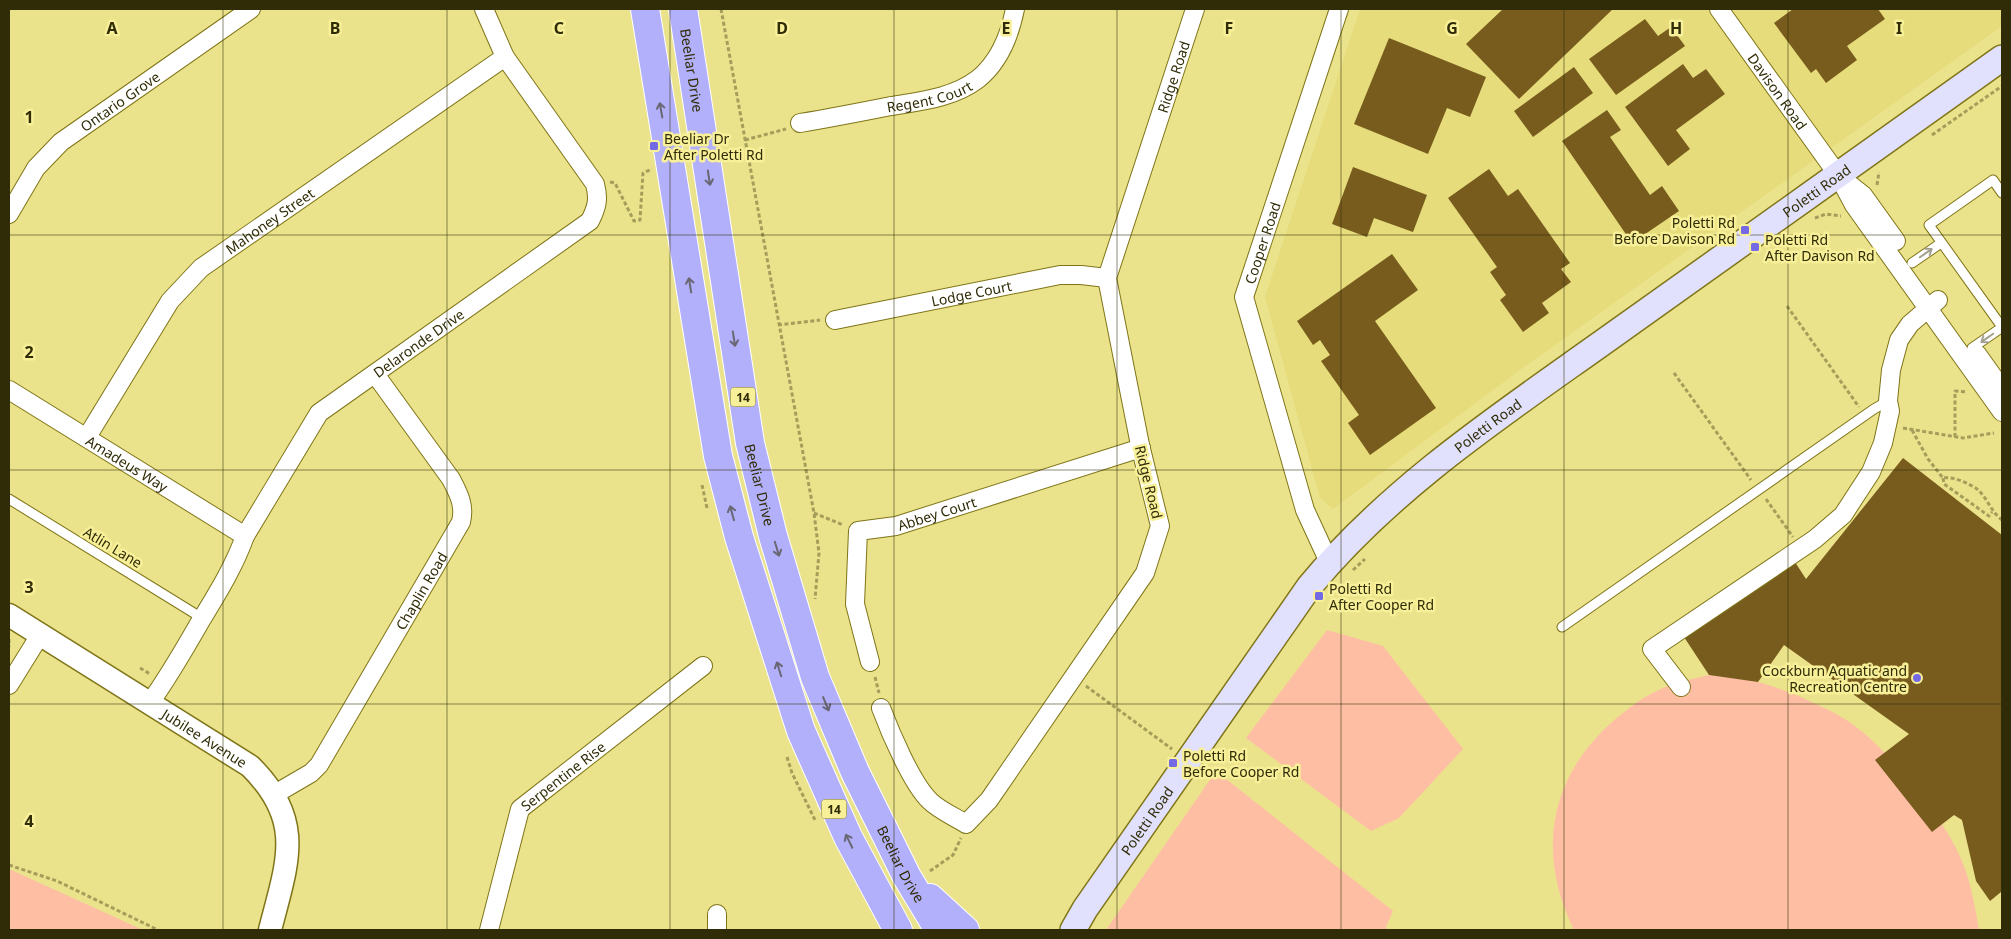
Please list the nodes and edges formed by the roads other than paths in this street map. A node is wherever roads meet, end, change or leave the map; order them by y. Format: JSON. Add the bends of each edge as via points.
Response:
{"nodes":[{"id":1,"x":251,"y":9,"type":"edge"},
{"id":2,"x":484,"y":9,"type":"edge"},
{"id":3,"x":645,"y":9,"type":"edge"},
{"id":4,"x":683,"y":9,"type":"edge"},
{"id":5,"x":1015,"y":9,"type":"edge"},
{"id":6,"x":1195,"y":9,"type":"edge"},
{"id":7,"x":1339,"y":9,"type":"edge"},
{"id":8,"x":1719,"y":9,"type":"edge"},
{"id":9,"x":505,"y":57,"type":"junction"},
{"id":10,"x":2002,"y":58,"type":"edge"},
{"id":11,"x":800,"y":123,"type":"road end"},
{"id":12,"x":1838,"y":175,"type":"junction"},
{"id":13,"x":2002,"y":193,"type":"edge"},
{"id":14,"x":9,"y":214,"type":"edge"},
{"id":15,"x":1941,"y":243,"type":"junction"},
{"id":16,"x":1912,"y":263,"type":"junction"},
{"id":17,"x":1107,"y":278,"type":"junction"},
{"id":18,"x":1933,"y":303,"type":"junction"},
{"id":19,"x":835,"y":320,"type":"road end"},
{"id":20,"x":2002,"y":327,"type":"edge"},
{"id":21,"x":1972,"y":348,"type":"junction"},
{"id":22,"x":375,"y":374,"type":"junction"},
{"id":23,"x":2002,"y":389,"type":"edge"},
{"id":24,"x":9,"y":390,"type":"edge"},
{"id":25,"x":1888,"y":401,"type":"junction"},
{"id":26,"x":2002,"y":412,"type":"edge"},
{"id":27,"x":87,"y":437,"type":"junction"},
{"id":28,"x":1141,"y":448,"type":"junction"},
{"id":29,"x":9,"y":499,"type":"edge"},
{"id":30,"x":246,"y":536,"type":"junction"},
{"id":31,"x":1329,"y":562,"type":"junction"},
{"id":32,"x":9,"y":615,"type":"edge"},
{"id":33,"x":202,"y":618,"type":"junction"},
{"id":34,"x":1562,"y":627,"type":"dead end"},
{"id":35,"x":40,"y":635,"type":"junction"},
{"id":36,"x":870,"y":662,"type":"road end"},
{"id":37,"x":703,"y":666,"type":"dead end"},
{"id":38,"x":9,"y":685,"type":"edge"},
{"id":39,"x":1681,"y":687,"type":"dead end"},
{"id":40,"x":149,"y":704,"type":"junction"},
{"id":41,"x":881,"y":708,"type":"road end"},
{"id":42,"x":275,"y":794,"type":"junction"},
{"id":43,"x":918,"y":874,"type":"junction"},
{"id":44,"x":871,"y":884,"type":"junction"},
{"id":45,"x":1085,"y":909,"type":"junction"},
{"id":46,"x":270,"y":930,"type":"edge"},
{"id":47,"x":489,"y":930,"type":"edge"},
{"id":48,"x":898,"y":930,"type":"edge"},
{"id":49,"x":909,"y":930,"type":"edge"},
{"id":50,"x":939,"y":930,"type":"edge"},
{"id":51,"x":965,"y":930,"type":"edge"},
{"id":52,"x":1058,"y":930,"type":"edge"},
{"id":53,"x":1073,"y":930,"type":"edge"}],
"edges":[{"from":1,"to":14,"type":"street","name":"Ontario Grove","via":[[61,142],[36,168]]},
{"from":2,"to":9,"type":"street","name":"Delaronde Drive"},
{"from":44,"to":3,"type":"highway","number":"14","one_way":true,"via":[[800,731],[741,546],[718,456]]},
{"from":4,"to":43,"type":"highway","name":"Beeliar Drive","number":"14","one_way":true,"via":[[750,443],[773,536],[815,677],[855,772]]},
{"from":5,"to":11,"type":"street","name":"Regent Court","via":[[1009,34],[993,61],[979,78],[959,91]]},
{"from":6,"to":17,"type":"street","name":"Ridge Road"},
{"from":7,"to":31,"type":"street","name":"Cooper Road","via":[[1244,297],[1305,510]]},
{"from":8,"to":12,"type":"street","name":"Davison Road"},
{"from":9,"to":22,"type":"street","name":"Delaronde Drive","via":[[587,171],[599,197],[595,210],[590,221]]},
{"from":9,"to":27,"type":"street","name":"Mahoney Street","via":[[187,280],[170,300]]},
{"from":10,"to":12,"type":"main road","name":"Poletti Road"},
{"from":12,"to":16,"type":"street","via":[[1863,195]]},
{"from":12,"to":18,"type":"street","via":[[1854,205]]},
{"from":12,"to":31,"type":"main road","name":"Poletti Road","via":[[1476,434],[1388,506]]},
{"from":13,"to":15,"type":"lane","via":[[1993,180],[1929,225]]},
{"from":16,"to":15,"type":"lane","one_way":true},
{"from":15,"to":20,"type":"lane"},
{"from":16,"to":18,"type":"street"},
{"from":17,"to":19,"type":"street","name":"Lodge Court","via":[[1060,275]]},
{"from":17,"to":28,"type":"street","name":"Ridge Road"},
{"from":18,"to":21,"type":"street"},
{"from":18,"to":25,"type":"street","via":[[1910,324],[1899,340],[1891,370]]},
{"from":18,"to":26,"type":"street"},
{"from":20,"to":21,"type":"lane","one_way":true},
{"from":21,"to":23,"type":"street"},
{"from":22,"to":30,"type":"street","name":"Delaronde Drive","via":[[319,413]]},
{"from":22,"to":42,"type":"street","name":"Chaplin Road","via":[[458,492],[463,513],[461,522],[319,765]]},
{"from":24,"to":27,"type":"street","name":"Amadeus Way"},
{"from":25,"to":34,"type":"lane"},
{"from":25,"to":39,"type":"street","via":[[1887,427],[1871,472],[1832,527],[1652,649]]},
{"from":27,"to":30,"type":"street","name":"Amadeus Way"},
{"from":28,"to":36,"type":"street","name":"Abbey Court","via":[[896,526],[858,531],[855,604]]},
{"from":28,"to":41,"type":"street","name":"Ridge Road","via":[[1160,526],[1145,573],[989,800],[966,824],[930,801],[916,781]]},
{"from":29,"to":33,"type":"lane","name":"Atlin Lane"},
{"from":30,"to":33,"type":"street","name":"Delaronde Drive"},
{"from":31,"to":45,"type":"main road","name":"Poletti Road","via":[[1308,587]]},
{"from":32,"to":35,"type":"street","name":"Jubilee Avenue"},
{"from":33,"to":40,"type":"street","name":"Delaronde Drive"},
{"from":35,"to":38,"type":"street"},
{"from":35,"to":40,"type":"street","name":"Jubilee Avenue"},
{"from":37,"to":47,"type":"street","name":"Serpentine Rise","via":[[520,809]]},
{"from":40,"to":42,"type":"street","name":"Jubilee Avenue","via":[[250,766]]},
{"from":42,"to":46,"type":"street","name":"Jubilee Avenue","via":[[287,830],[288,851]]},
{"from":43,"to":50,"type":"highway","name":"Beeliar Drive","number":"14"},
{"from":43,"to":51,"type":"highway"},
{"from":44,"to":48,"type":"highway","number":"14"},
{"from":44,"to":49,"type":"main road"},
{"from":45,"to":52,"type":"main road","name":"Poletti Road"},
{"from":45,"to":53,"type":"main road","name":"Poletti Road"}]}
